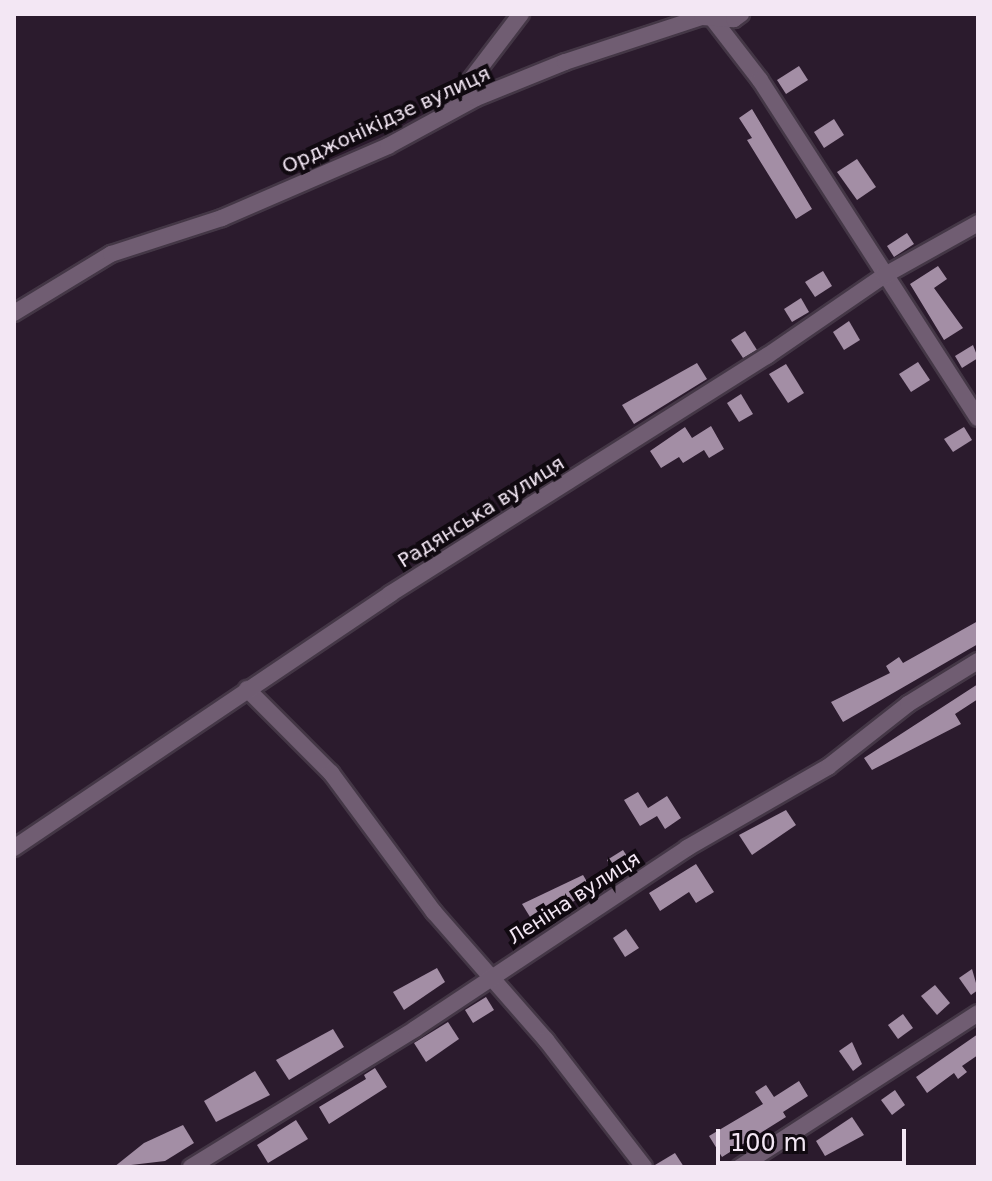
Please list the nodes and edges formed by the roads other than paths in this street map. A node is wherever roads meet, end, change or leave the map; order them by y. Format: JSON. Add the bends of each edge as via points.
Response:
{"nodes":[{"id":1,"x":521,"y":14,"type":"edge"},
{"id":2,"x":741,"y":14,"type":"edge"},
{"id":3,"x":710,"y":16,"type":"edge"},
{"id":4,"x":443,"y":116,"type":"junction"},
{"id":5,"x":978,"y":223,"type":"edge"},
{"id":6,"x":885,"y":275,"type":"junction"},
{"id":7,"x":14,"y":313,"type":"edge"},
{"id":8,"x":978,"y":418,"type":"edge"},
{"id":9,"x":978,"y":661,"type":"edge"},
{"id":10,"x":247,"y":689,"type":"junction"},
{"id":11,"x":14,"y":848,"type":"edge"},
{"id":12,"x":488,"y":976,"type":"junction"},
{"id":13,"x":978,"y":1013,"type":"edge"},
{"id":14,"x":191,"y":1167,"type":"edge"},
{"id":15,"x":644,"y":1167,"type":"edge"},
{"id":16,"x":740,"y":1167,"type":"edge"}],
"edges":[{"from":1,"to":4,"type":"street"},
{"from":2,"to":3,"type":"street","name":"Орджонікідзе вулиця","via":[[734,19]]},
{"from":3,"to":4,"type":"street","name":"Орджонікідзе вулиця","via":[[565,62]]},
{"from":3,"to":6,"type":"street","via":[[760,80]]},
{"from":4,"to":7,"type":"street","name":"Орджонікідзе вулиця","via":[[388,146],[222,218],[111,254]]},
{"from":5,"to":6,"type":"street","name":"Радянська вулиця"},
{"from":6,"to":8,"type":"street"},
{"from":6,"to":10,"type":"street","name":"Радянська вулиця"},
{"from":9,"to":12,"type":"street","name":"Леніна вулиця","via":[[908,704],[828,767],[687,848]]},
{"from":10,"to":11,"type":"street","name":"Радянська вулиця"},
{"from":10,"to":12,"type":"street","via":[[331,773]]},
{"from":12,"to":14,"type":"street","name":"Леніна вулиця","via":[[415,1029]]},
{"from":12,"to":15,"type":"street","via":[[546,1040]]},
{"from":13,"to":16,"type":"street"}]}
